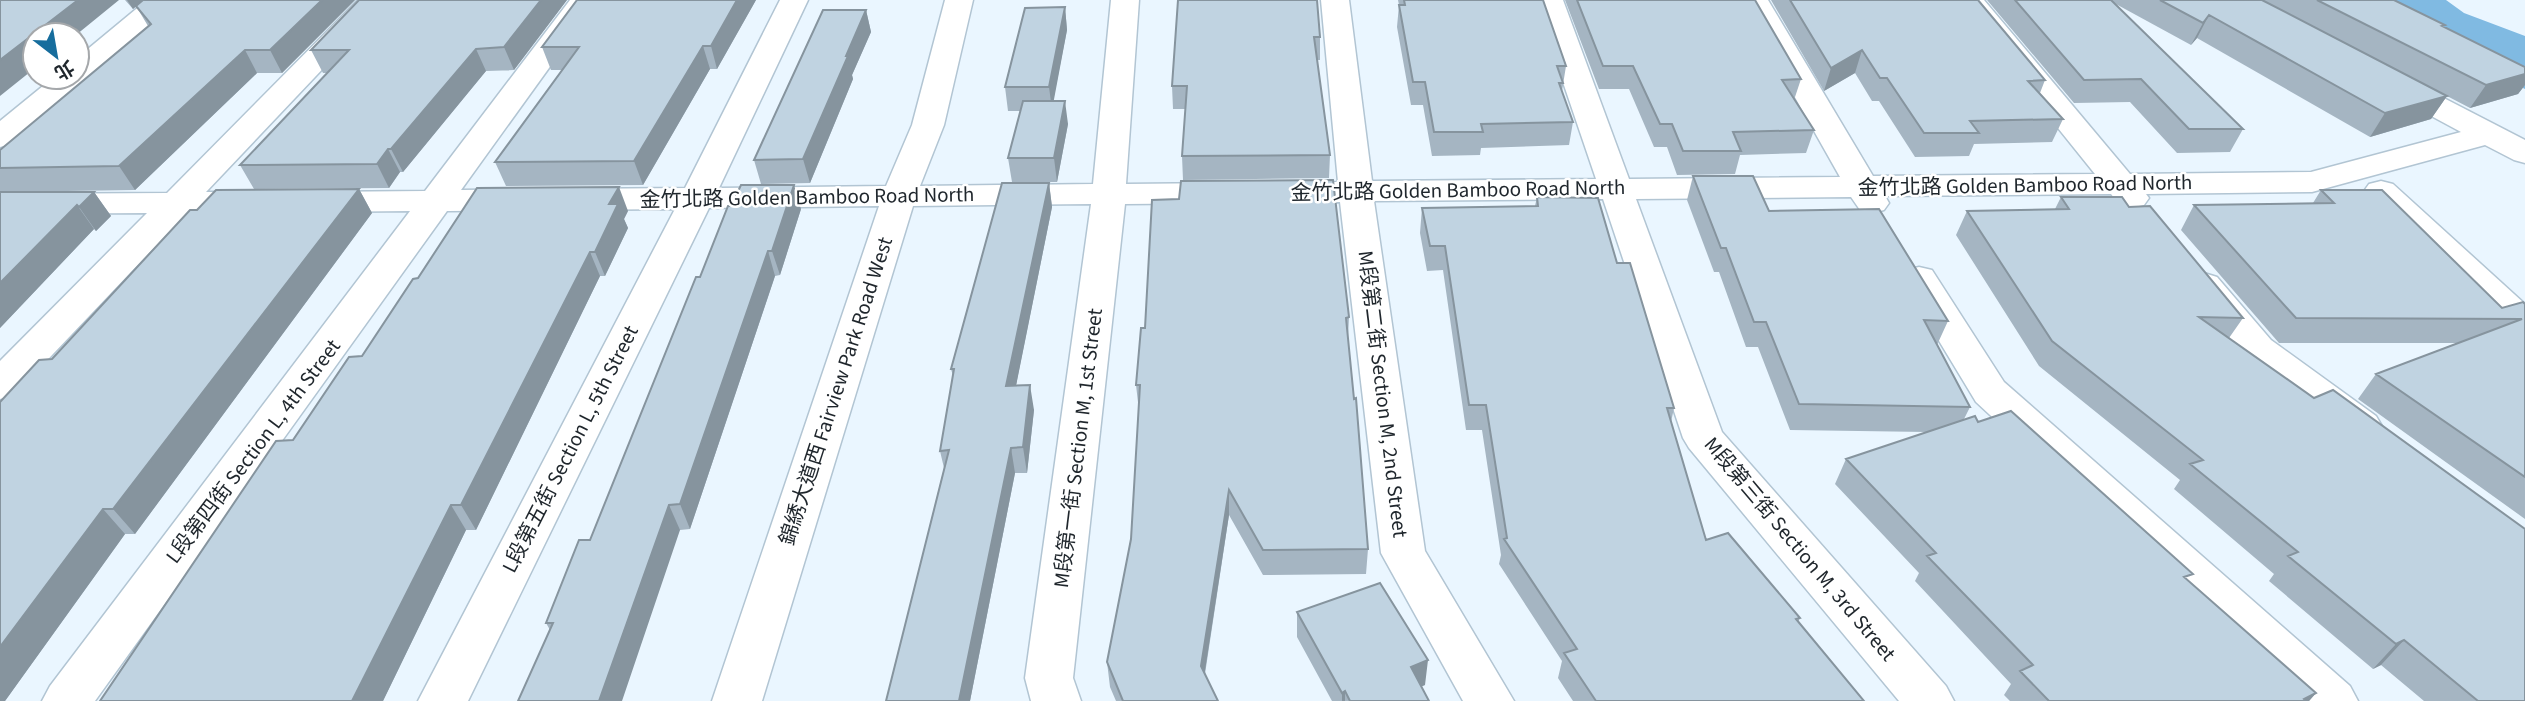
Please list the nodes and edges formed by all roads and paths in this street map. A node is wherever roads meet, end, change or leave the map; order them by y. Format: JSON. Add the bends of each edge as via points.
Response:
{"nodes":[{"id":1,"x":164,"y":0,"type":"edge"},
{"id":2,"x":374,"y":0,"type":"edge"},
{"id":3,"x":584,"y":0,"type":"edge"},
{"id":4,"x":793,"y":0,"type":"edge"},
{"id":5,"x":959,"y":0,"type":"edge"},
{"id":6,"x":1125,"y":0,"type":"edge"},
{"id":7,"x":1335,"y":0,"type":"edge"},
{"id":8,"x":1549,"y":0,"type":"edge"},
{"id":9,"x":1754,"y":0,"type":"edge"},
{"id":10,"x":1969,"y":0,"type":"edge"},
{"id":11,"x":91,"y":61,"type":"edge"},
{"id":12,"x":2368,"y":70,"type":"edge"},
{"id":13,"x":55,"y":91,"type":"edge"},
{"id":14,"x":2488,"y":134,"type":"junction"},
{"id":15,"x":0,"y":137,"type":"edge"},
{"id":16,"x":2525,"y":153,"type":"edge"},
{"id":17,"x":2359,"y":170,"type":"junction"},
{"id":18,"x":2121,"y":184,"type":"junction"},
{"id":19,"x":1861,"y":187,"type":"junction"},
{"id":20,"x":1618,"y":189,"type":"junction"},
{"id":21,"x":1356,"y":191,"type":"junction"},
{"id":22,"x":1110,"y":194,"type":"junction"},
{"id":23,"x":899,"y":196,"type":"junction"},
{"id":24,"x":697,"y":198,"type":"junction"},
{"id":25,"x":439,"y":201,"type":"junction"},
{"id":26,"x":179,"y":203,"type":"junction"},
{"id":27,"x":0,"y":205,"type":"edge"},
{"id":28,"x":2155,"y":225,"type":"edge"},
{"id":29,"x":2180,"y":256,"type":"edge"},
{"id":30,"x":2525,"y":320,"type":"edge"},
{"id":31,"x":0,"y":385,"type":"edge"},
{"id":32,"x":2395,"y":450,"type":"edge"},
{"id":33,"x":67,"y":701,"type":"edge"},
{"id":34,"x":443,"y":701,"type":"edge"},
{"id":35,"x":737,"y":701,"type":"edge"},
{"id":36,"x":1056,"y":701,"type":"edge"},
{"id":37,"x":1489,"y":701,"type":"edge"},
{"id":38,"x":1929,"y":701,"type":"edge"},
{"id":39,"x":2333,"y":701,"type":"edge"}],
"edges":[{"from":1,"to":11,"type":"street"},
{"from":2,"to":26,"type":"street"},
{"from":3,"to":25,"type":"street","name":"L段第四街 Section L, 4th Street"},
{"from":4,"to":24,"type":"street","name":"L段第五街 Section L, 5th Street"},
{"from":5,"to":23,"type":"street","name":"錦綉大道西 Fairview Park Road West","via":[[928,125]]},
{"from":6,"to":22,"type":"street","name":"M段第一街 Section M, 1st Street"},
{"from":7,"to":21,"type":"street","name":"M段第二街 Section M, 2nd Street"},
{"from":8,"to":20,"type":"street","name":"M段第三街 Section M, 3rd Street"},
{"from":9,"to":19,"type":"street"},
{"from":10,"to":18,"type":"street"},
{"from":12,"to":14,"type":"street"},
{"from":13,"to":15,"type":"street"},
{"from":14,"to":16,"type":"street"},
{"from":14,"to":17,"type":"street","name":"金竹北路 Golden Bamboo Road North"},
{"from":17,"to":18,"type":"street","name":"金竹北路 Golden Bamboo Road North","via":[[2312,182]]},
{"from":17,"to":30,"type":"street","via":[[2508,310]]},
{"from":18,"to":19,"type":"street","name":"金竹北路 Golden Bamboo Road North"},
{"from":18,"to":28,"type":"street"},
{"from":19,"to":20,"type":"street","name":"金竹北路 Golden Bamboo Road North"},
{"from":19,"to":39,"type":"street","via":[[1990,392]]},
{"from":20,"to":21,"type":"street","name":"金竹北路 Golden Bamboo Road North"},
{"from":20,"to":38,"type":"street","name":"M段第三街 Section M, 3rd Street","via":[[1704,438]]},
{"from":21,"to":22,"type":"street","name":"金竹北路 Golden Bamboo Road North"},
{"from":21,"to":37,"type":"street","name":"M段第二街 Section M, 2nd Street","via":[[1404,553]]},
{"from":22,"to":23,"type":"street","name":"金竹北路 Golden Bamboo Road North"},
{"from":22,"to":36,"type":"street","name":"M段第一街 Section M, 1st Street","via":[[1049,678]]},
{"from":23,"to":24,"type":"street","name":"金竹北路 Golden Bamboo Road North"},
{"from":23,"to":35,"type":"street","name":"錦綉大道西 Fairview Park Road West"},
{"from":24,"to":25,"type":"street","name":"金竹北路 Golden Bamboo Road North"},
{"from":24,"to":34,"type":"street","name":"L段第五街 Section L, 5th Street"},
{"from":25,"to":26,"type":"street","name":"金竹北路 Golden Bamboo Road North"},
{"from":25,"to":33,"type":"street","name":"L段第四街 Section L, 4th Street"},
{"from":26,"to":27,"type":"street","name":"金竹北路 Golden Bamboo Road North"},
{"from":26,"to":31,"type":"street"},
{"from":29,"to":32,"type":"street","via":[[2257,349]]}]}
